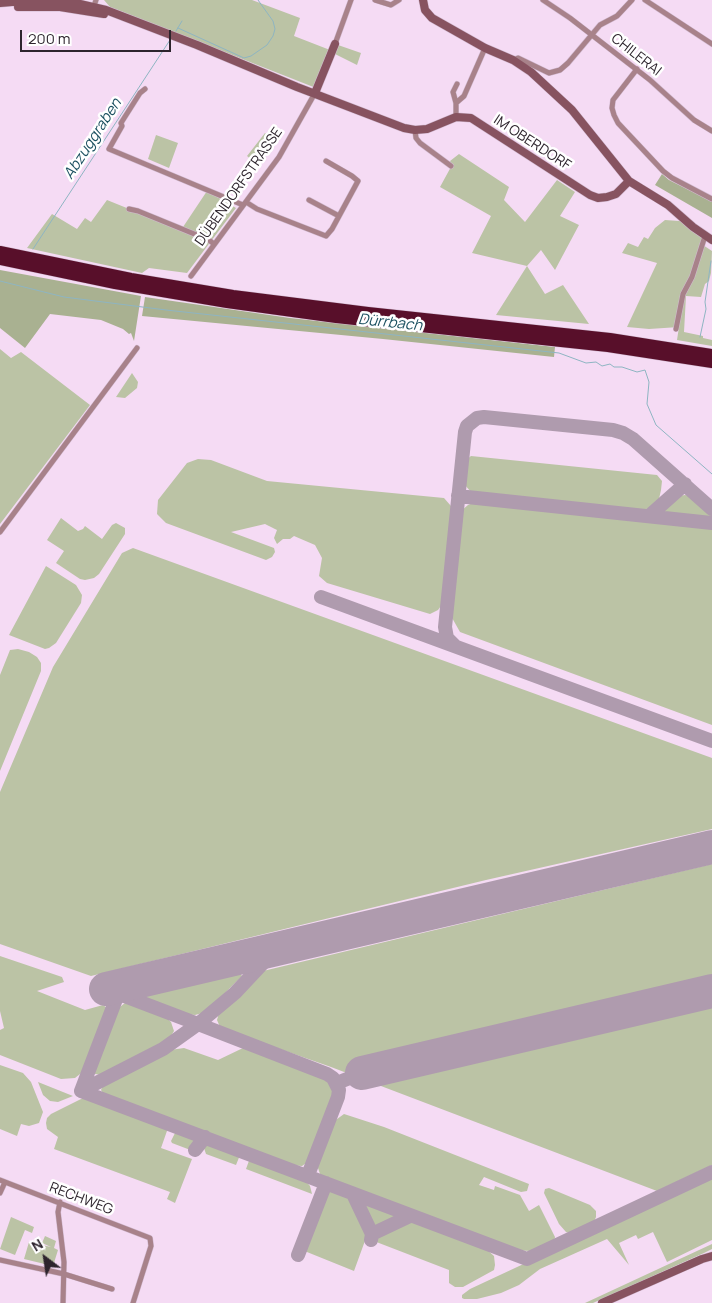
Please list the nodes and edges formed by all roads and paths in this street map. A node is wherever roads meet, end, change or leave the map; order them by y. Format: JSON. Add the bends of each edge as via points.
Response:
{"nodes":[{"id":1,"x":351,"y":0,"type":"edge"},
{"id":2,"x":375,"y":0,"type":"edge"},
{"id":3,"x":399,"y":0,"type":"edge"},
{"id":4,"x":423,"y":0,"type":"edge"},
{"id":5,"x":543,"y":0,"type":"edge"},
{"id":6,"x":632,"y":0,"type":"edge"},
{"id":7,"x":645,"y":0,"type":"edge"},
{"id":8,"x":0,"y":3,"type":"edge"},
{"id":9,"x":94,"y":6,"type":"edge"},
{"id":10,"x":0,"y":7,"type":"edge"},
{"id":11,"x":591,"y":34,"type":"junction"},
{"id":12,"x":336,"y":44,"type":"joint"},
{"id":13,"x":712,"y":44,"type":"edge"},
{"id":14,"x":485,"y":48,"type":"junction"},
{"id":15,"x":513,"y":60,"type":"junction"},
{"id":16,"x":637,"y":70,"type":"junction"},
{"id":17,"x":456,"y":84,"type":"dead end"},
{"id":18,"x":145,"y":89,"type":"dead end"},
{"id":19,"x":315,"y":93,"type":"junction"},
{"id":20,"x":456,"y":104,"type":"junction"},
{"id":21,"x":456,"y":117,"type":"junction"},
{"id":22,"x":415,"y":130,"type":"junction"},
{"id":23,"x":712,"y":131,"type":"edge"},
{"id":24,"x":326,"y":162,"type":"dead end"},
{"id":25,"x":451,"y":166,"type":"dead end"},
{"id":26,"x":629,"y":181,"type":"junction"},
{"id":27,"x":712,"y":199,"type":"edge"},
{"id":28,"x":309,"y":200,"type":"dead end"},
{"id":29,"x":245,"y":204,"type":"junction"},
{"id":30,"x":129,"y":209,"type":"dead end"},
{"id":31,"x":339,"y":216,"type":"junction"},
{"id":32,"x":708,"y":238,"type":"edge"},
{"id":33,"x":214,"y":244,"type":"junction"},
{"id":34,"x":1,"y":255,"type":"edge"},
{"id":35,"x":191,"y":276,"type":"dead end"},
{"id":36,"x":676,"y":329,"type":"dead end"},
{"id":37,"x":137,"y":348,"type":"dead end"},
{"id":38,"x":712,"y":354,"type":"edge"},
{"id":39,"x":712,"y":363,"type":"edge"},
{"id":40,"x":0,"y":532,"type":"edge"},
{"id":41,"x":2,"y":1181,"type":"edge"},
{"id":42,"x":0,"y":1193,"type":"edge"},
{"id":43,"x":60,"y":1202,"type":"junction"},
{"id":44,"x":712,"y":1252,"type":"edge"},
{"id":45,"x":712,"y":1256,"type":"edge"},
{"id":46,"x":702,"y":1259,"type":"junction"},
{"id":47,"x":0,"y":1260,"type":"edge"},
{"id":48,"x":64,"y":1274,"type":"junction"},
{"id":49,"x":112,"y":1289,"type":"dead end"},
{"id":50,"x":634,"y":1290,"type":"junction"},
{"id":51,"x":63,"y":1303,"type":"edge"},
{"id":52,"x":133,"y":1303,"type":"edge"},
{"id":53,"x":602,"y":1303,"type":"edge"},
{"id":54,"x":610,"y":1303,"type":"edge"}],
"edges":[{"from":1,"to":12,"type":"street","name":"DÜBENDORFSTRASSE"},
{"from":2,"to":3,"type":"street","via":[[391,5]]},
{"from":4,"to":14,"type":"street","via":[[425,10],[432,18]]},
{"from":5,"to":11,"type":"street","name":"CHILERAI"},
{"from":6,"to":11,"type":"street","via":[[617,16]]},
{"from":7,"to":13,"type":"street"},
{"from":8,"to":9,"type":"street","via":[[43,1]]},
{"from":9,"to":10,"type":"street"},
{"from":9,"to":19,"type":"street"},
{"from":11,"to":15,"type":"street","via":[[564,67],[554,73],[545,72],[518,58]]},
{"from":11,"to":16,"type":"street","name":"CHILERAI"},
{"from":12,"to":19,"type":"street","name":"DÜBENDORFSTRASSE"},
{"from":14,"to":15,"type":"street"},
{"from":14,"to":20,"type":"street","via":[[464,96]]},
{"from":15,"to":26,"type":"street","via":[[572,110]]},
{"from":16,"to":23,"type":"street","name":"CHILERAI","via":[[691,118]]},
{"from":16,"to":27,"type":"street","via":[[613,100],[612,108],[618,123],[663,171]]},
{"from":17,"to":20,"type":"street"},
{"from":18,"to":29,"type":"street","via":[[121,123],[109,149]]},
{"from":19,"to":22,"type":"street"},
{"from":19,"to":29,"type":"street","name":"DÜBENDORFSTRASSE","via":[[288,143]]},
{"from":20,"to":21,"type":"street"},
{"from":21,"to":22,"type":"street","via":[[427,129]]},
{"from":21,"to":26,"type":"street","name":"IM OBERDORF","via":[[478,122],[594,197],[616,194]]},
{"from":22,"to":25,"type":"street","via":[[420,143]]},
{"from":24,"to":31,"type":"street","via":[[358,181]]},
{"from":26,"to":32,"type":"street","via":[[668,206]]},
{"from":28,"to":31,"type":"street"},
{"from":29,"to":31,"type":"street","via":[[326,236]]},
{"from":29,"to":33,"type":"street","name":"DÜBENDORFSTRASSE"},
{"from":30,"to":33,"type":"street"},
{"from":32,"to":36,"type":"street","via":[[683,294]]},
{"from":33,"to":35,"type":"street","name":"DÜBENDORFSTRASSE"},
{"from":34,"to":38,"type":"highway","via":[[233,295],[610,338]]},
{"from":34,"to":39,"type":"highway","via":[[20,265],[227,303],[595,346]]},
{"from":37,"to":40,"type":"street"},
{"from":41,"to":42,"type":"street"},
{"from":41,"to":43,"type":"street","name":"RECHWEG"},
{"from":43,"to":48,"type":"street","via":[[58,1212]]},
{"from":43,"to":52,"type":"street","name":"RECHWEG","via":[[152,1240]]},
{"from":44,"to":46,"type":"street"},
{"from":45,"to":46,"type":"street"},
{"from":46,"to":50,"type":"street"},
{"from":47,"to":48,"type":"street"},
{"from":48,"to":49,"type":"street"},
{"from":48,"to":51,"type":"street"},
{"from":50,"to":53,"type":"street"},
{"from":50,"to":54,"type":"street"}]}
